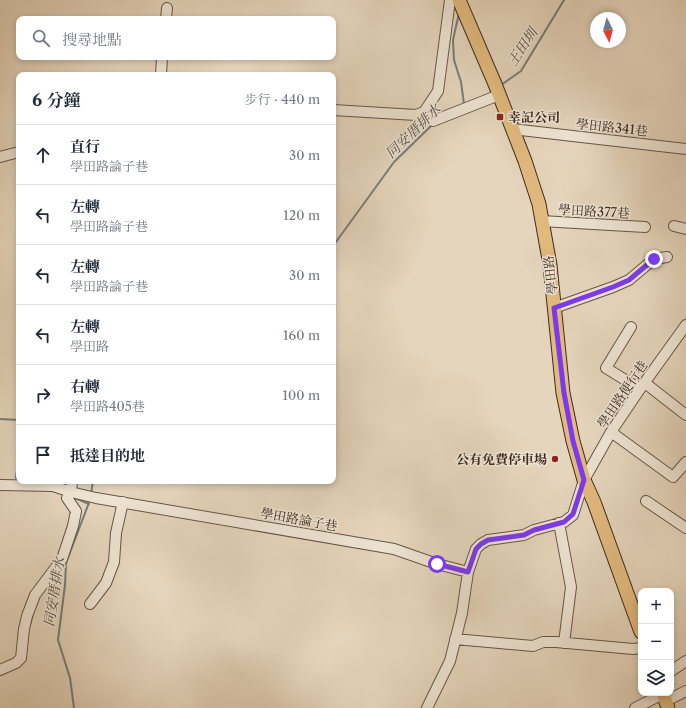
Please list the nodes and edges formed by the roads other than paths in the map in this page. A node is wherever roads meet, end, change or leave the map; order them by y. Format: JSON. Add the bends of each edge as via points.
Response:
{"nodes":[{"id":1,"x":450,"y":0,"type":"edge"},
{"id":2,"x":459,"y":0,"type":"edge"},
{"id":3,"x":167,"y":8,"type":"dead end"},
{"id":4,"x":166,"y":16,"type":"edge"},
{"id":5,"x":162,"y":60,"type":"edge"},
{"id":6,"x":161,"y":72,"type":"edge"},
{"id":7,"x":499,"y":95,"type":"junction"},
{"id":8,"x":336,"y":110,"type":"edge"},
{"id":9,"x":424,"y":112,"type":"junction"},
{"id":10,"x":512,"y":129,"type":"junction"},
{"id":11,"x":686,"y":149,"type":"edge"},
{"id":12,"x":16,"y":153,"type":"edge"},
{"id":13,"x":0,"y":157,"type":"edge"},
{"id":14,"x":541,"y":220,"type":"junction"},
{"id":15,"x":674,"y":226,"type":"dead end"},
{"id":16,"x":645,"y":227,"type":"dead end"},
{"id":17,"x":686,"y":228,"type":"edge"},
{"id":18,"x":667,"y":257,"type":"dead end"},
{"id":19,"x":554,"y":308,"type":"junction"},
{"id":20,"x":686,"y":325,"type":"edge"},
{"id":21,"x":631,"y":328,"type":"dead end"},
{"id":22,"x":642,"y":386,"type":"junction"},
{"id":23,"x":686,"y":415,"type":"edge"},
{"id":24,"x":611,"y":432,"type":"junction"},
{"id":25,"x":686,"y":462,"type":"edge"},
{"id":26,"x":584,"y":480,"type":"junction"},
{"id":27,"x":72,"y":484,"type":"edge"},
{"id":28,"x":0,"y":485,"type":"edge"},
{"id":29,"x":71,"y":492,"type":"junction"},
{"id":30,"x":646,"y":501,"type":"dead end"},
{"id":31,"x":123,"y":502,"type":"junction"},
{"id":32,"x":559,"y":523,"type":"junction"},
{"id":33,"x":686,"y":528,"type":"edge"},
{"id":34,"x":468,"y":572,"type":"junction"},
{"id":35,"x":90,"y":604,"type":"dead end"},
{"id":36,"x":638,"y":624,"type":"edge"},
{"id":37,"x":455,"y":639,"type":"junction"},
{"id":38,"x":564,"y":643,"type":"junction"},
{"id":39,"x":638,"y":648,"type":"edge"},
{"id":40,"x":686,"y":662,"type":"edge"},
{"id":41,"x":674,"y":669,"type":"edge"},
{"id":42,"x":0,"y":670,"type":"edge"},
{"id":43,"x":686,"y":691,"type":"edge"},
{"id":44,"x":665,"y":699,"type":"edge"},
{"id":45,"x":427,"y":708,"type":"edge"},
{"id":46,"x":635,"y":708,"type":"edge"}],
"edges":[{"from":1,"to":9,"type":"street","via":[[438,92]]},
{"from":2,"to":7,"type":"main road","name":"學田路"},
{"from":3,"to":4,"type":"street"},
{"from":5,"to":6,"type":"street"},
{"from":7,"to":9,"type":"street","via":[[433,121]]},
{"from":7,"to":10,"type":"main road","name":"學田路"},
{"from":8,"to":9,"type":"street","via":[[416,115]]},
{"from":10,"to":11,"type":"street","name":"學田路341巷"},
{"from":10,"to":14,"type":"main road","name":"學田路","via":[[539,204]]},
{"from":12,"to":13,"type":"street"},
{"from":14,"to":16,"type":"street","name":"學田路377巷"},
{"from":14,"to":19,"type":"main road","name":"學田路","via":[[550,264]]},
{"from":15,"to":17,"type":"street"},
{"from":18,"to":19,"type":"street","via":[[654,259],[629,280]]},
{"from":19,"to":26,"type":"main road","name":"學田路","via":[[564,393]]},
{"from":20,"to":22,"type":"street","name":"學田路便行巷"},
{"from":21,"to":22,"type":"street","via":[[606,368]]},
{"from":22,"to":23,"type":"street"},
{"from":22,"to":24,"type":"street","name":"學田路便行巷"},
{"from":24,"to":25,"type":"street","via":[[673,477]]},
{"from":24,"to":26,"type":"street","name":"學田路便行巷"},
{"from":26,"to":32,"type":"street","via":[[573,514]]},
{"from":26,"to":36,"type":"main road","name":"學田路"},
{"from":27,"to":29,"type":"street"},
{"from":28,"to":29,"type":"street","name":"學田路論子巷","via":[[53,486]]},
{"from":29,"to":31,"type":"street","name":"學田路論子巷"},
{"from":29,"to":42,"type":"street","via":[[67,498],[76,511],[62,559],[35,595],[24,629],[22,658]]},
{"from":30,"to":33,"type":"street"},
{"from":31,"to":34,"type":"street","name":"學田路論子巷","via":[[394,549]]},
{"from":31,"to":35,"type":"street","via":[[116,533],[114,562],[106,583]]},
{"from":32,"to":34,"type":"street","via":[[524,535],[488,540],[476,549]]},
{"from":32,"to":38,"type":"street","via":[[571,587]]},
{"from":34,"to":37,"type":"street"},
{"from":37,"to":38,"type":"street","via":[[533,646],[543,642]]},
{"from":37,"to":45,"type":"street","via":[[450,661]]},
{"from":38,"to":39,"type":"street"},
{"from":40,"to":41,"type":"street"},
{"from":43,"to":44,"type":"street"},
{"from":44,"to":46,"type":"street"}]}
